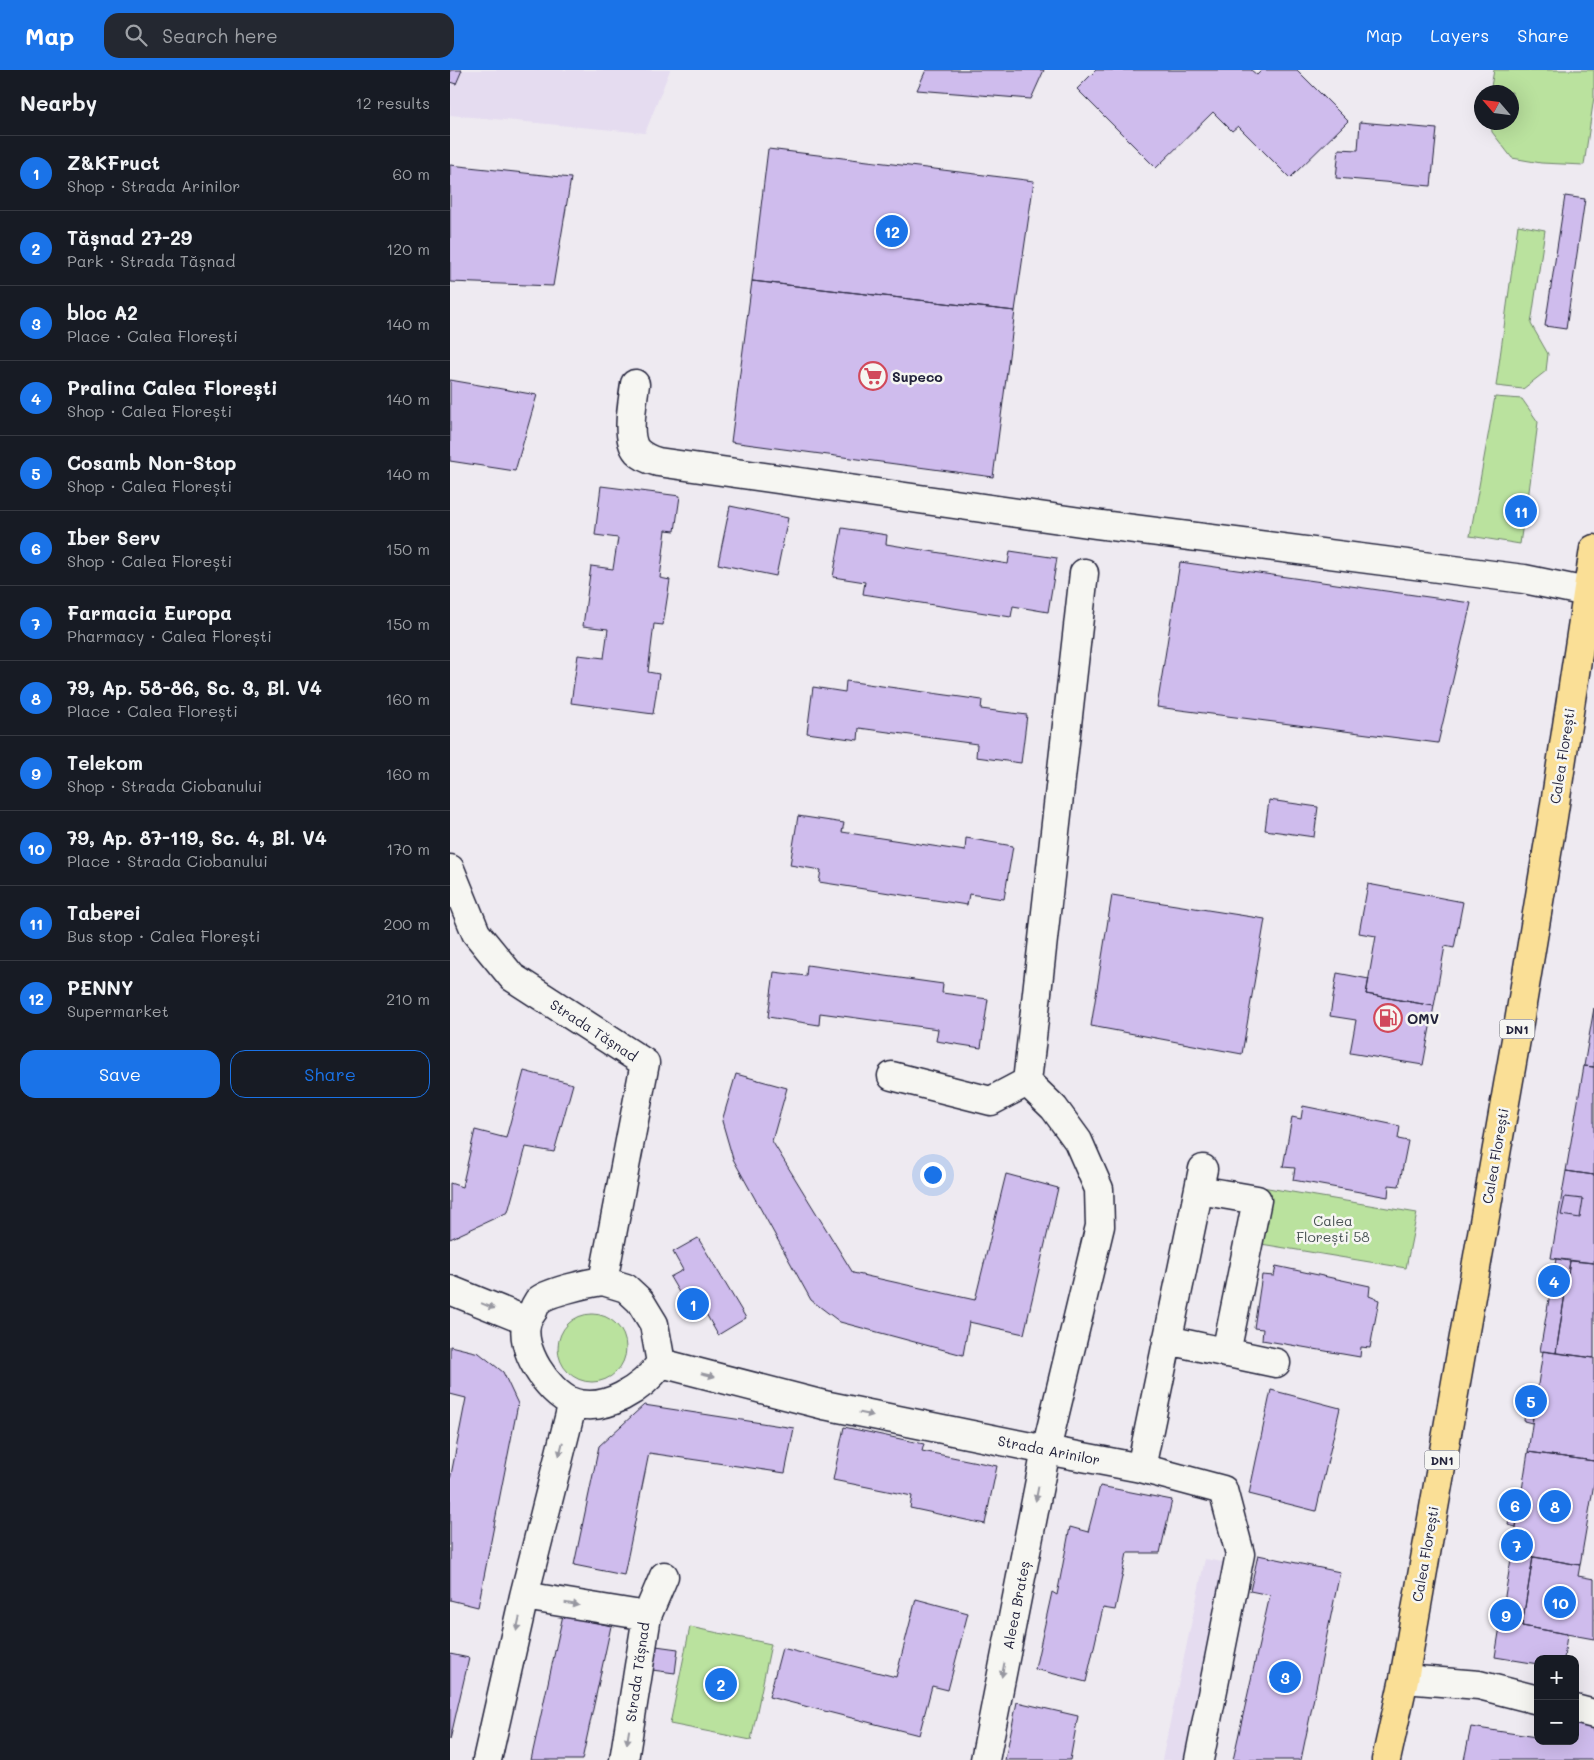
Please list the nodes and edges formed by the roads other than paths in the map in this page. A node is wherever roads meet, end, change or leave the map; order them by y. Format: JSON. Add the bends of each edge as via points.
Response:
{"nodes":[{"id":1,"x":635,"y":384,"type":"dead end"},
{"id":2,"x":1594,"y":549,"type":"edge"},
{"id":3,"x":1084,"y":573,"type":"dead end"},
{"id":4,"x":1587,"y":592,"type":"junction"},
{"id":5,"x":450,"y":869,"type":"edge"},
{"id":6,"x":892,"y":1076,"type":"dead end"},
{"id":7,"x":1028,"y":1082,"type":"junction"},
{"id":8,"x":603,"y":1281,"type":"junction"},
{"id":9,"x":450,"y":1290,"type":"edge"},
{"id":10,"x":527,"y":1321,"type":"junction"},
{"id":11,"x":1167,"y":1340,"type":"junction"},
{"id":12,"x":1226,"y":1353,"type":"junction"},
{"id":13,"x":661,"y":1363,"type":"junction"},
{"id":14,"x":1276,"y":1364,"type":"dead end"},
{"id":15,"x":572,"y":1402,"type":"junction"},
{"id":16,"x":1046,"y":1450,"type":"junction"},
{"id":17,"x":1141,"y":1468,"type":"junction"},
{"id":18,"x":664,"y":1576,"type":"dead end"},
{"id":19,"x":524,"y":1596,"type":"junction"},
{"id":20,"x":647,"y":1616,"type":"junction"},
{"id":21,"x":1404,"y":1679,"type":"junction"},
{"id":22,"x":1534,"y":1699,"type":"edge"},
{"id":23,"x":1579,"y":1710,"type":"edge"},
{"id":24,"x":1594,"y":1714,"type":"edge"},
{"id":25,"x":487,"y":1760,"type":"edge"},
{"id":26,"x":624,"y":1760,"type":"edge"},
{"id":27,"x":985,"y":1760,"type":"edge"},
{"id":28,"x":1199,"y":1760,"type":"edge"},
{"id":29,"x":1386,"y":1760,"type":"edge"}],
"edges":[{"from":1,"to":4,"type":"street","via":[[630,430],[635,449],[645,458],[658,462],[1095,524],[1524,579]]},
{"from":2,"to":4,"type":"main road","name":"Calea Florești","number":"DN1"},
{"from":3,"to":7,"type":"street"},
{"from":4,"to":21,"type":"main road","name":"Calea Florești","number":"DN1","via":[[1518,1028]]},
{"from":5,"to":8,"type":"street","name":"Strada Tășnad","via":[[476,933],[512,977],[645,1063]]},
{"from":6,"to":7,"type":"street","via":[[991,1100]]},
{"from":7,"to":16,"type":"street","name":"Aleea Brateș","via":[[1054,1108],[1078,1141],[1099,1189],[1100,1226]]},
{"from":8,"to":10,"type":"street","via":[[588,1283],[539,1301]]},
{"from":8,"to":13,"type":"street","via":[[626,1288],[640,1301],[654,1324]]},
{"from":9,"to":10,"type":"street","one_way":true},
{"from":10,"to":15,"type":"street","via":[[525,1339],[530,1355],[544,1378]]},
{"from":11,"to":12,"type":"street"},
{"from":11,"to":12,"type":"street","via":[[1201,1180],[1258,1200]]},
{"from":11,"to":17,"type":"street"},
{"from":12,"to":14,"type":"street"},
{"from":13,"to":15,"type":"street","via":[[646,1380],[616,1399],[593,1404]]},
{"from":13,"to":16,"type":"street","name":"Strada Arinilor","one_way":true,"via":[[824,1405]]},
{"from":15,"to":19,"type":"street","one_way":true},
{"from":16,"to":17,"type":"street","name":"Strada Arinilor"},
{"from":16,"to":27,"type":"street","name":"Aleea Brateș","one_way":true},
{"from":17,"to":28,"type":"street","name":"Strada Arinilor","via":[[1223,1490],[1240,1554]]},
{"from":18,"to":20,"type":"street"},
{"from":19,"to":20,"type":"street","name":"Strada Tășnad","one_way":true},
{"from":19,"to":25,"type":"street","one_way":true},
{"from":20,"to":26,"type":"street","name":"Strada Tășnad","one_way":true},
{"from":21,"to":22,"type":"street","via":[[1479,1685]]},
{"from":21,"to":29,"type":"main road","name":"Calea Florești","number":"DN1"},
{"from":23,"to":24,"type":"street"}]}
